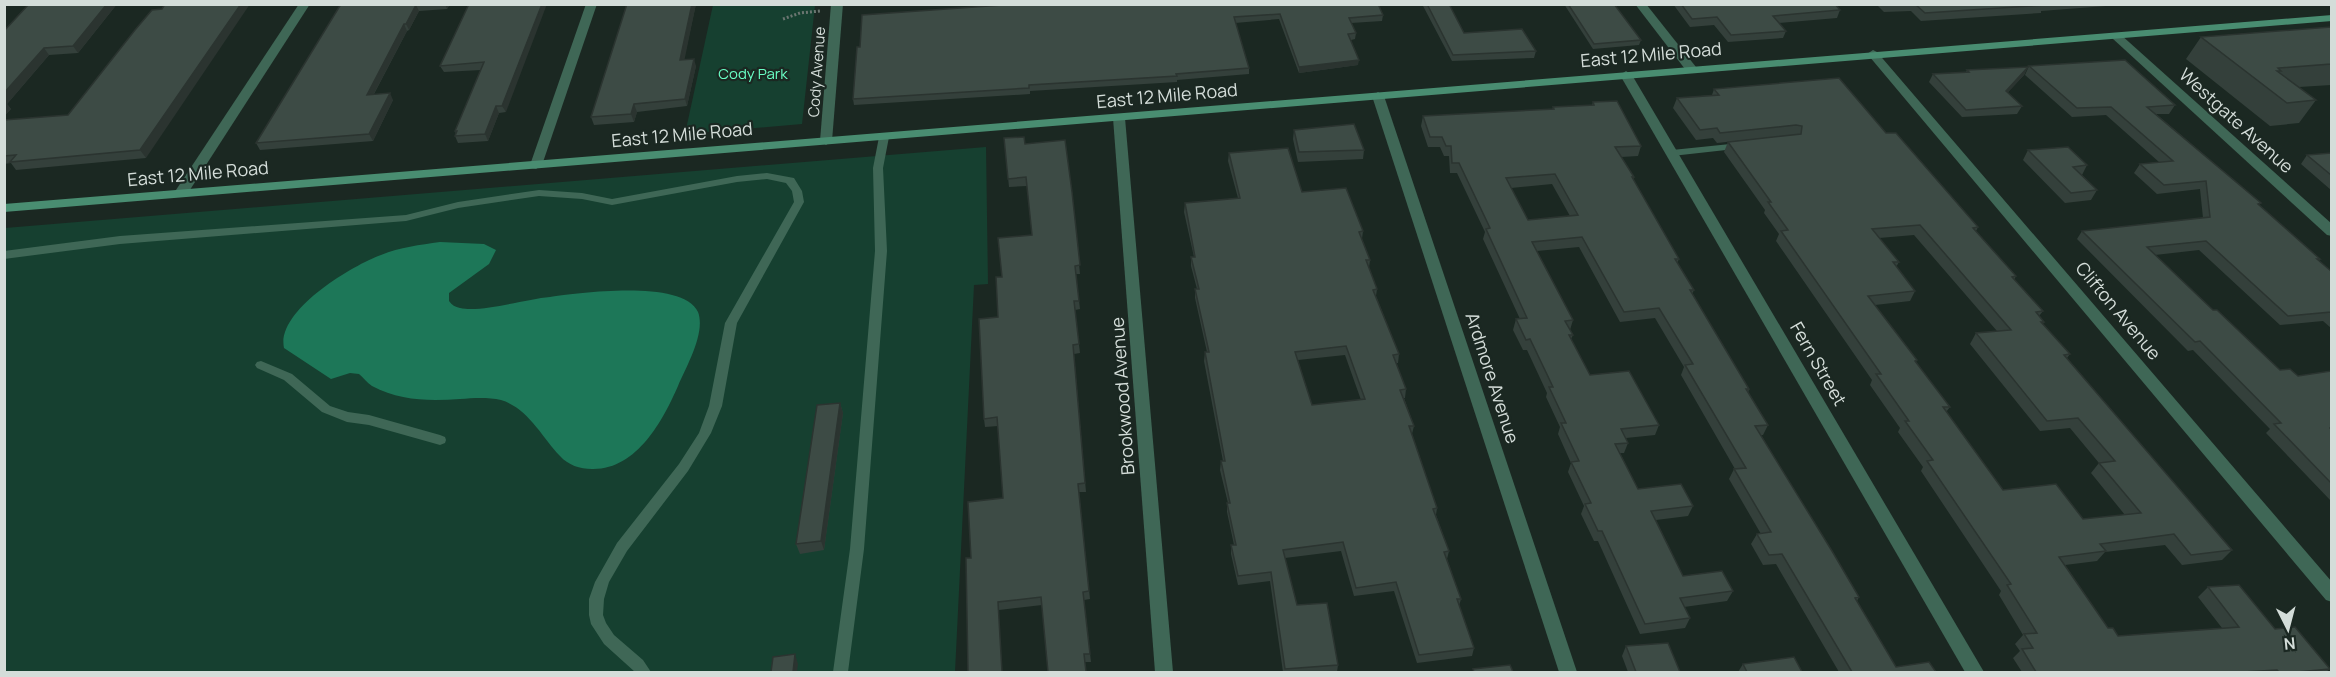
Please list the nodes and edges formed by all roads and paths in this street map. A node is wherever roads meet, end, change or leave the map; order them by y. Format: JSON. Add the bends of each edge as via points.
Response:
{"nodes":[{"id":1,"x":305,"y":4,"type":"edge"},
{"id":2,"x":592,"y":4,"type":"edge"},
{"id":3,"x":837,"y":4,"type":"edge"},
{"id":4,"x":1640,"y":4,"type":"edge"},
{"id":5,"x":824,"y":11,"type":"dead end"},
{"id":6,"x":2331,"y":18,"type":"edge"},
{"id":7,"x":783,"y":19,"type":"dead end"},
{"id":8,"x":2116,"y":36,"type":"junction"},
{"id":9,"x":1873,"y":54,"type":"junction"},
{"id":10,"x":1692,"y":70,"type":"junction"},
{"id":11,"x":1626,"y":75,"type":"junction"},
{"id":12,"x":1378,"y":96,"type":"junction"},
{"id":13,"x":1119,"y":118,"type":"junction"},
{"id":14,"x":884,"y":137,"type":"junction"},
{"id":15,"x":826,"y":141,"type":"junction"},
{"id":16,"x":1748,"y":145,"type":"edge"},
{"id":17,"x":1672,"y":153,"type":"junction"},
{"id":18,"x":536,"y":165,"type":"junction"},
{"id":19,"x":182,"y":194,"type":"junction"},
{"id":20,"x":4,"y":208,"type":"edge"},
{"id":21,"x":2331,"y":232,"type":"edge"},
{"id":22,"x":4,"y":255,"type":"edge"},
{"id":23,"x":261,"y":365,"type":"dead end"},
{"id":24,"x":440,"y":440,"type":"dead end"},
{"id":25,"x":2331,"y":595,"type":"edge"},
{"id":26,"x":644,"y":672,"type":"edge"},
{"id":27,"x":840,"y":672,"type":"edge"},
{"id":28,"x":1164,"y":672,"type":"edge"},
{"id":29,"x":1568,"y":672,"type":"edge"},
{"id":30,"x":1975,"y":672,"type":"edge"}],
"edges":[{"from":1,"to":19,"type":"street"},
{"from":2,"to":18,"type":"street"},
{"from":3,"to":15,"type":"street","name":"Cody Avenue"},
{"from":4,"to":10,"type":"street"},
{"from":5,"to":7,"type":"path"},
{"from":6,"to":8,"type":"main road","name":"East 12 Mile Road"},
{"from":8,"to":9,"type":"main road","name":"East 12 Mile Road"},
{"from":8,"to":21,"type":"street","name":"Westgate Avenue"},
{"from":9,"to":10,"type":"main road","name":"East 12 Mile Road"},
{"from":9,"to":25,"type":"street","name":"Clifton Avenue"},
{"from":10,"to":11,"type":"main road","name":"East 12 Mile Road"},
{"from":11,"to":12,"type":"main road","name":"East 12 Mile Road"},
{"from":11,"to":17,"type":"street","name":"Fern Street"},
{"from":12,"to":13,"type":"main road","name":"East 12 Mile Road"},
{"from":12,"to":29,"type":"street","name":"Ardmore Avenue"},
{"from":13,"to":14,"type":"main road","name":"East 12 Mile Road"},
{"from":13,"to":28,"type":"street","name":"Brookwood Avenue"},
{"from":14,"to":15,"type":"main road","name":"East 12 Mile Road"},
{"from":14,"to":27,"type":"lane","via":[[878,168],[881,251],[857,549]]},
{"from":15,"to":18,"type":"main road","name":"East 12 Mile Road"},
{"from":16,"to":17,"type":"lane"},
{"from":17,"to":30,"type":"street","name":"Fern Street"},
{"from":18,"to":19,"type":"main road","name":"East 12 Mile Road"},
{"from":19,"to":20,"type":"main road","name":"East 12 Mile Road"},
{"from":22,"to":26,"type":"lane","via":[[120,240],[399,219],[539,193],[612,202],[737,179],[767,176],[790,180],[800,202],[731,323],[716,410],[669,488],[620,549],[601,585],[595,612],[600,630]]},
{"from":23,"to":24,"type":"lane","via":[[288,377],[326,409]]}]}
